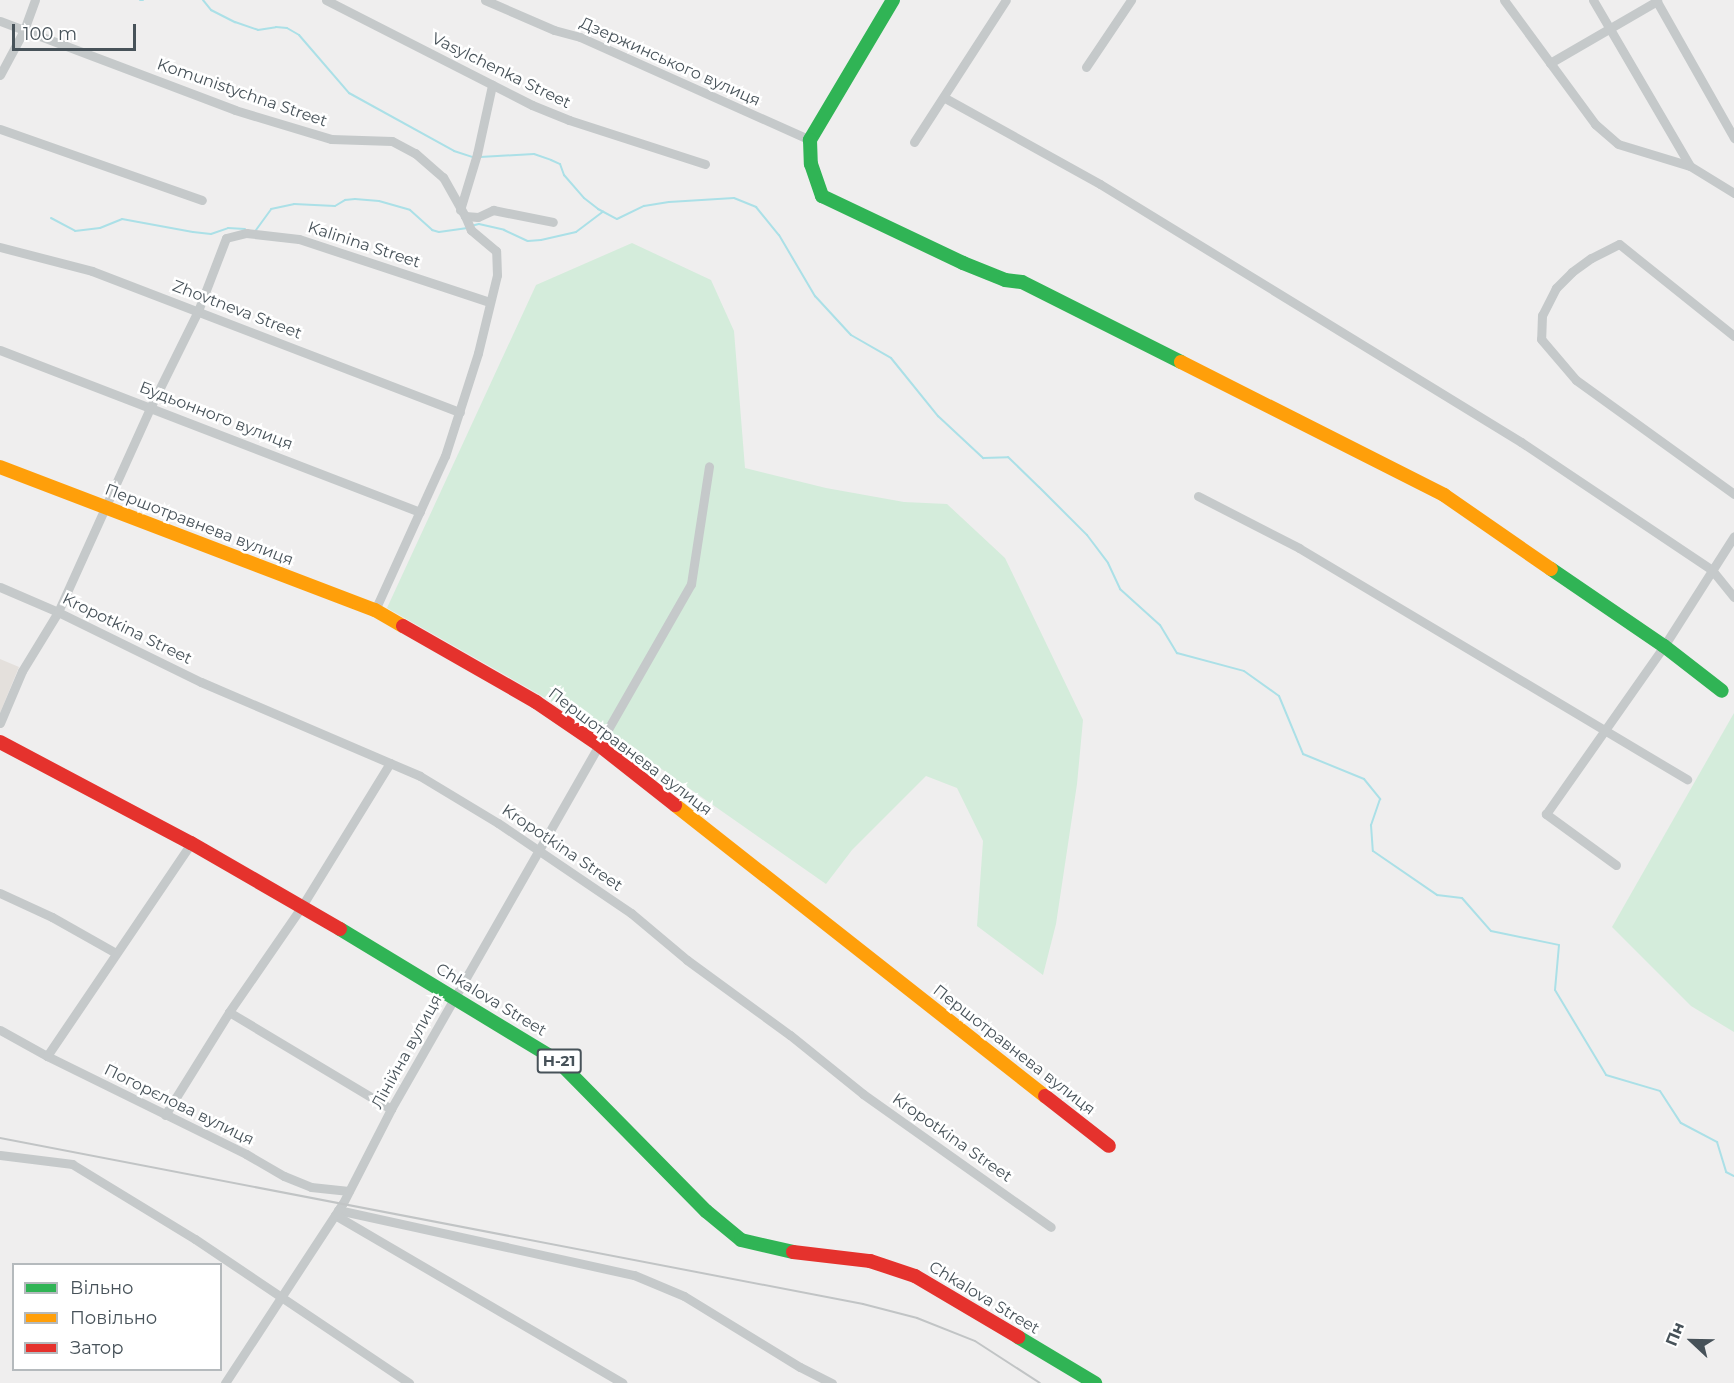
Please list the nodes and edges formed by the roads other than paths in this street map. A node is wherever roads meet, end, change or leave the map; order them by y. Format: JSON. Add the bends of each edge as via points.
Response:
{"nodes":[{"id":1,"x":35,"y":0,"type":"edge"},
{"id":2,"x":328,"y":0,"type":"edge"},
{"id":3,"x":485,"y":0,"type":"edge"},
{"id":4,"x":893,"y":0,"type":"edge"},
{"id":5,"x":1006,"y":0,"type":"edge"},
{"id":6,"x":1131,"y":0,"type":"edge"},
{"id":7,"x":1504,"y":0,"type":"edge"},
{"id":8,"x":1593,"y":0,"type":"edge"},
{"id":9,"x":1657,"y":0,"type":"edge"},
{"id":10,"x":0,"y":21,"type":"edge"},
{"id":11,"x":1610,"y":28,"type":"junction"},
{"id":12,"x":24,"y":30,"type":"junction"},
{"id":13,"x":1550,"y":63,"type":"junction"},
{"id":14,"x":1086,"y":68,"type":"dead end"},
{"id":15,"x":0,"y":75,"type":"edge"},
{"id":16,"x":492,"y":85,"type":"junction"},
{"id":17,"x":945,"y":98,"type":"junction"},
{"id":18,"x":0,"y":129,"type":"edge"},
{"id":19,"x":1734,"y":138,"type":"edge"},
{"id":20,"x":810,"y":140,"type":"junction"},
{"id":21,"x":914,"y":142,"type":"dead end"},
{"id":22,"x":705,"y":164,"type":"dead end"},
{"id":23,"x":1690,"y":166,"type":"junction"},
{"id":24,"x":1734,"y":193,"type":"edge"},
{"id":25,"x":202,"y":200,"type":"dead end"},
{"id":26,"x":466,"y":220,"type":"junction"},
{"id":27,"x":553,"y":222,"type":"dead end"},
{"id":28,"x":0,"y":247,"type":"edge"},
{"id":29,"x":490,"y":302,"type":"junction"},
{"id":30,"x":198,"y":311,"type":"junction"},
{"id":31,"x":1734,"y":336,"type":"edge"},
{"id":32,"x":0,"y":350,"type":"edge"},
{"id":33,"x":151,"y":406,"type":"junction"},
{"id":34,"x":460,"y":412,"type":"junction"},
{"id":35,"x":709,"y":466,"type":"dead end"},
{"id":36,"x":0,"y":467,"type":"edge"},
{"id":37,"x":1734,"y":494,"type":"edge"},
{"id":38,"x":1198,"y":496,"type":"dead end"},
{"id":39,"x":105,"y":506,"type":"junction"},
{"id":40,"x":420,"y":512,"type":"junction"},
{"id":41,"x":1734,"y":536,"type":"edge"},
{"id":42,"x":1712,"y":570,"type":"junction"},
{"id":43,"x":0,"y":587,"type":"edge"},
{"id":44,"x":1734,"y":597,"type":"edge"},
{"id":45,"x":375,"y":610,"type":"junction"},
{"id":46,"x":58,"y":612,"type":"junction"},
{"id":47,"x":1664,"y":646,"type":"junction"},
{"id":48,"x":1722,"y":691,"type":"dead end"},
{"id":49,"x":0,"y":723,"type":"edge"},
{"id":50,"x":1605,"y":729,"type":"junction"},
{"id":51,"x":0,"y":742,"type":"edge"},
{"id":52,"x":599,"y":745,"type":"junction"},
{"id":53,"x":390,"y":763,"type":"junction"},
{"id":54,"x":1687,"y":779,"type":"dead end"},
{"id":55,"x":191,"y":843,"type":"junction"},
{"id":56,"x":540,"y":849,"type":"junction"},
{"id":57,"x":1616,"y":865,"type":"dead end"},
{"id":58,"x":0,"y":893,"type":"edge"},
{"id":59,"x":302,"y":906,"type":"junction"},
{"id":60,"x":116,"y":952,"type":"junction"},
{"id":61,"x":455,"y":997,"type":"junction"},
{"id":62,"x":229,"y":1012,"type":"junction"},
{"id":63,"x":0,"y":1030,"type":"edge"},
{"id":64,"x":47,"y":1056,"type":"junction"},
{"id":65,"x":391,"y":1109,"type":"junction"},
{"id":66,"x":165,"y":1115,"type":"junction"},
{"id":67,"x":1109,"y":1146,"type":"dead end"},
{"id":68,"x":0,"y":1155,"type":"edge"},
{"id":69,"x":349,"y":1191,"type":"junction"},
{"id":70,"x":337,"y":1213,"type":"junction"},
{"id":71,"x":1051,"y":1227,"type":"dead end"},
{"id":72,"x":283,"y":1297,"type":"junction"},
{"id":73,"x":225,"y":1383,"type":"edge"},
{"id":74,"x":409,"y":1383,"type":"edge"},
{"id":75,"x":623,"y":1383,"type":"edge"},
{"id":76,"x":832,"y":1383,"type":"edge"},
{"id":77,"x":1095,"y":1383,"type":"edge"}],
"edges":[{"from":1,"to":12,"type":"street"},
{"from":2,"to":16,"type":"street","name":"Vasylchenka Street"},
{"from":3,"to":20,"type":"street","name":"Дзержинського вулиця","via":[[580,37]]},
{"from":4,"to":20,"type":"street"},
{"from":5,"to":17,"type":"street"},
{"from":6,"to":14,"type":"street"},
{"from":7,"to":13,"type":"street"},
{"from":8,"to":11,"type":"street"},
{"from":9,"to":11,"type":"street"},
{"from":9,"to":19,"type":"street"},
{"from":10,"to":12,"type":"street","name":"Komunistychna Street"},
{"from":11,"to":13,"type":"street"},
{"from":11,"to":23,"type":"street"},
{"from":12,"to":15,"type":"street"},
{"from":12,"to":26,"type":"street","name":"Komunistychna Street","via":[[235,110],[320,136],[392,141],[415,153],[443,177]]},
{"from":13,"to":23,"type":"street","via":[[1595,124],[1618,144]]},
{"from":16,"to":22,"type":"street","name":"Vasylchenka Street","via":[[569,120]]},
{"from":16,"to":26,"type":"street"},
{"from":17,"to":21,"type":"street"},
{"from":17,"to":42,"type":"street","via":[[1100,184],[1521,442]]},
{"from":18,"to":25,"type":"street"},
{"from":20,"to":47,"type":"street","via":[[811,164],[822,196],[963,263],[1005,280],[1022,282],[1407,475],[1444,495]]},
{"from":23,"to":24,"type":"street"},
{"from":26,"to":27,"type":"street","via":[[493,210]]},
{"from":26,"to":29,"type":"street","via":[[496,251],[497,275]]},
{"from":28,"to":30,"type":"street","name":"Zhovtneva Street","via":[[92,271]]},
{"from":29,"to":30,"type":"street","name":"Kalinina Street","via":[[300,239],[246,233],[226,237]]},
{"from":29,"to":34,"type":"street"},
{"from":30,"to":33,"type":"street"},
{"from":30,"to":34,"type":"street","name":"Zhovtneva Street"},
{"from":31,"to":37,"type":"street","via":[[1619,244],[1572,272],[1556,288],[1542,315],[1541,339],[1575,380]]},
{"from":32,"to":33,"type":"street","name":"Будьонного вулиця"},
{"from":33,"to":39,"type":"street"},
{"from":33,"to":40,"type":"street","name":"Будьонного вулиця"},
{"from":34,"to":40,"type":"street"},
{"from":35,"to":52,"type":"street","name":"Лінійна вулиця","via":[[691,584]]},
{"from":36,"to":39,"type":"street","name":"Першотравнева вулиця"},
{"from":38,"to":50,"type":"street","via":[[1299,548]]},
{"from":39,"to":45,"type":"street","name":"Першотравнева вулиця"},
{"from":39,"to":46,"type":"street"},
{"from":40,"to":45,"type":"street"},
{"from":41,"to":42,"type":"street"},
{"from":42,"to":44,"type":"street"},
{"from":42,"to":47,"type":"street"},
{"from":43,"to":46,"type":"street","name":"Kropotkina Street"},
{"from":45,"to":52,"type":"street","name":"Першотравнева вулиця","via":[[536,702]]},
{"from":46,"to":49,"type":"street","via":[[21,671]]},
{"from":46,"to":53,"type":"street","name":"Kropotkina Street","via":[[201,682]]},
{"from":47,"to":48,"type":"street"},
{"from":47,"to":50,"type":"street"},
{"from":50,"to":54,"type":"street"},
{"from":50,"to":57,"type":"street","via":[[1546,814]]},
{"from":51,"to":55,"type":"street","name":"Chkalova Street","number":"Н-21"},
{"from":52,"to":56,"type":"street","name":"Лінійна вулиця"},
{"from":52,"to":67,"type":"street","name":"Першотравнева вулиця"},
{"from":53,"to":56,"type":"street","name":"Kropotkina Street","via":[[420,776]]},
{"from":53,"to":59,"type":"street"},
{"from":55,"to":59,"type":"street","name":"Chkalova Street","number":"Н-21"},
{"from":55,"to":60,"type":"street"},
{"from":56,"to":61,"type":"street","name":"Лінійна вулиця"},
{"from":56,"to":71,"type":"street","name":"Kropotkina Street","via":[[631,913],[863,1094]]},
{"from":58,"to":60,"type":"street"},
{"from":59,"to":61,"type":"street","name":"Chkalova Street","number":"Н-21"},
{"from":59,"to":62,"type":"street"},
{"from":60,"to":64,"type":"street"},
{"from":61,"to":65,"type":"street","name":"Лінійна вулиця"},
{"from":61,"to":77,"type":"street","name":"Chkalova Street","number":"Н-21","via":[[558,1061],[706,1211],[741,1240],[783,1251],[870,1262],[915,1276]]},
{"from":62,"to":65,"type":"street"},
{"from":62,"to":66,"type":"street"},
{"from":63,"to":64,"type":"street","name":"Погорєлова вулиця"},
{"from":64,"to":66,"type":"street","name":"Погорєлова вулиця"},
{"from":65,"to":69,"type":"street","name":"Лінійна вулиця"},
{"from":66,"to":69,"type":"street","name":"Погорєлова вулиця","via":[[284,1176],[311,1187]]},
{"from":68,"to":72,"type":"street","via":[[72,1164]]},
{"from":69,"to":70,"type":"street","name":"Лінійна вулиця"},
{"from":70,"to":72,"type":"street","name":"Лінійна вулиця"},
{"from":70,"to":75,"type":"street"},
{"from":70,"to":76,"type":"street","via":[[634,1275],[684,1296]]},
{"from":72,"to":73,"type":"street","name":"Лінійна вулиця"},
{"from":72,"to":74,"type":"street"}]}
